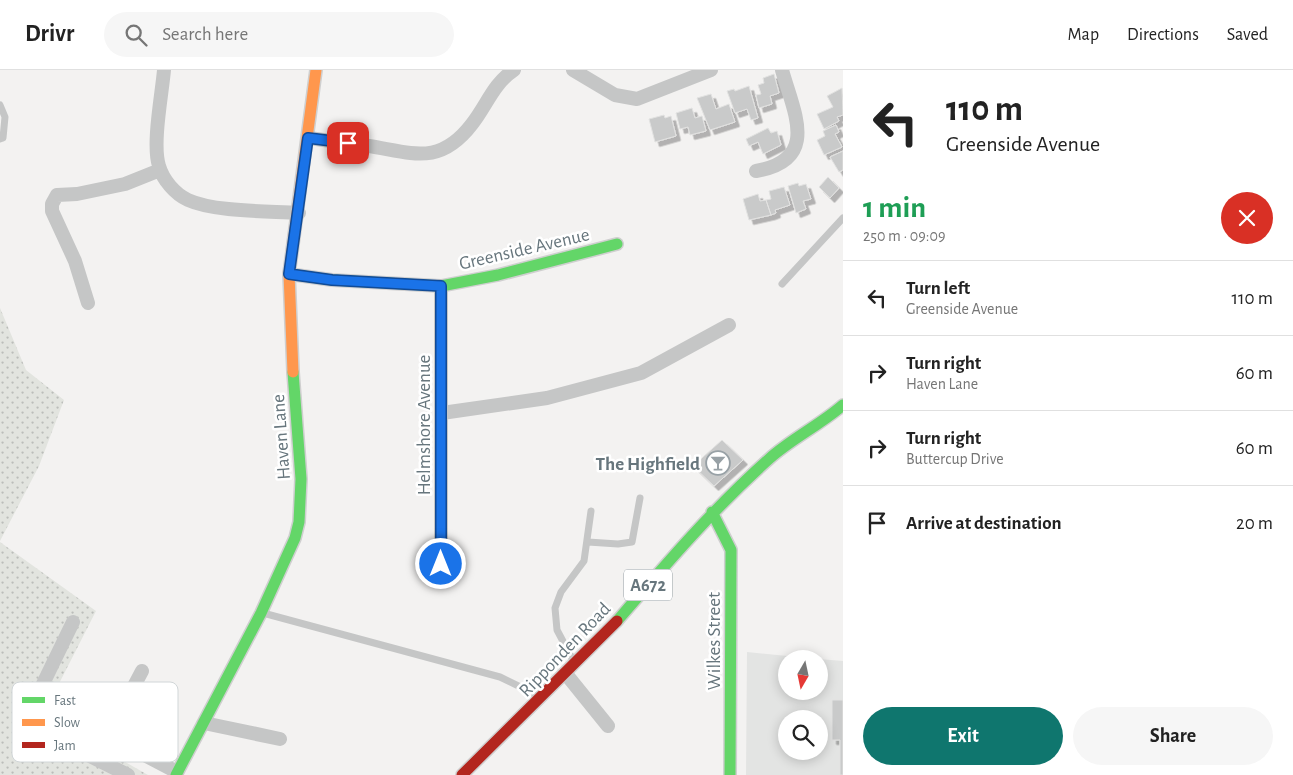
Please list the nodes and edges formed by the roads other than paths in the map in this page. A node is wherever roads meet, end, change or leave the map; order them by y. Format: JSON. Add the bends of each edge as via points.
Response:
{"nodes":[{"id":1,"x":164,"y":70,"type":"edge"},
{"id":2,"x":316,"y":70,"type":"edge"},
{"id":3,"x":573,"y":70,"type":"edge"},
{"id":4,"x":711,"y":70,"type":"edge"},
{"id":5,"x":782,"y":70,"type":"edge"},
{"id":6,"x":508,"y":72,"type":"edge"},
{"id":7,"x":0,"y":105,"type":"edge"},
{"id":8,"x":308,"y":138,"type":"junction"},
{"id":9,"x":0,"y":139,"type":"edge"},
{"id":10,"x":160,"y":170,"type":"junction"},
{"id":11,"x":756,"y":171,"type":"dead end"},
{"id":12,"x":299,"y":213,"type":"junction"},
{"id":13,"x":843,"y":218,"type":"edge"},
{"id":14,"x":617,"y":244,"type":"dead end"},
{"id":15,"x":289,"y":274,"type":"junction"},
{"id":16,"x":782,"y":284,"type":"dead end"},
{"id":17,"x":441,"y":286,"type":"junction"},
{"id":18,"x":88,"y":303,"type":"dead end"},
{"id":19,"x":729,"y":325,"type":"dead end"},
{"id":20,"x":843,"y":405,"type":"edge"},
{"id":21,"x":442,"y":413,"type":"junction"},
{"id":22,"x":640,"y":498,"type":"dead end"},
{"id":23,"x":591,"y":512,"type":"dead end"},
{"id":24,"x":712,"y":512,"type":"junction"},
{"id":25,"x":588,"y":542,"type":"junction"},
{"id":26,"x":441,"y":564,"type":"dead end"},
{"id":27,"x":261,"y":613,"type":"junction"},
{"id":28,"x":73,"y":622,"type":"dead end"},
{"id":29,"x":570,"y":669,"type":"junction"},
{"id":30,"x":142,"y":671,"type":"dead end"},
{"id":31,"x":44,"y":682,"type":"edge"},
{"id":32,"x":136,"y":682,"type":"edge"},
{"id":33,"x":542,"y":697,"type":"junction"},
{"id":34,"x":204,"y":723,"type":"junction"},
{"id":35,"x":608,"y":726,"type":"dead end"},
{"id":36,"x":280,"y":739,"type":"dead end"},
{"id":37,"x":102,"y":762,"type":"edge"},
{"id":38,"x":156,"y":762,"type":"edge"},
{"id":39,"x":177,"y":774,"type":"edge"},
{"id":40,"x":128,"y":775,"type":"edge"},
{"id":41,"x":462,"y":775,"type":"edge"},
{"id":42,"x":730,"y":775,"type":"edge"}],
"edges":[{"from":1,"to":10,"type":"street","via":[[157,152]]},
{"from":2,"to":8,"type":"street","name":"Haven Lane"},
{"from":3,"to":4,"type":"street","via":[[615,95],[637,99]]},
{"from":5,"to":11,"type":"street","via":[[800,133],[789,158]]},
{"from":6,"to":8,"type":"street","via":[[472,124],[457,140],[437,152],[410,154]]},
{"from":7,"to":9,"type":"lane","via":[[5,117],[3,138]]},
{"from":8,"to":12,"type":"street","name":"Haven Lane"},
{"from":10,"to":12,"type":"street","via":[[173,190],[196,203]]},
{"from":10,"to":18,"type":"street","via":[[125,184],[57,195],[52,204]]},
{"from":12,"to":15,"type":"street","name":"Haven Lane"},
{"from":13,"to":16,"type":"lane"},
{"from":14,"to":17,"type":"street","name":"Greenside Avenue"},
{"from":15,"to":17,"type":"street","name":"Greenside Avenue","via":[[332,280]]},
{"from":15,"to":27,"type":"street","name":"Haven Lane","via":[[301,510],[295,538]]},
{"from":17,"to":21,"type":"street","name":"Helmshore Avenue"},
{"from":19,"to":21,"type":"street","via":[[641,373],[547,398]]},
{"from":20,"to":24,"type":"street","name":"Ripponden Road","number":"A672","via":[[771,457]]},
{"from":21,"to":26,"type":"street","name":"Helmshore Avenue"},
{"from":22,"to":25,"type":"lane","via":[[632,542]]},
{"from":23,"to":25,"type":"lane"},
{"from":24,"to":29,"type":"street","name":"Ripponden Road","number":"A672","via":[[604,636]]},
{"from":24,"to":42,"type":"street","name":"Wilkes Street","via":[[731,550]]},
{"from":25,"to":29,"type":"lane","via":[[584,561],[561,592],[555,608],[557,630]]},
{"from":27,"to":33,"type":"lane","via":[[500,677]]},
{"from":27,"to":34,"type":"street","name":"Haven Lane"},
{"from":28,"to":31,"type":"street"},
{"from":29,"to":33,"type":"street","name":"Ripponden Road","number":"A672"},
{"from":29,"to":35,"type":"street"},
{"from":30,"to":32,"type":"street"},
{"from":33,"to":41,"type":"street","name":"Ripponden Road","number":"A672"},
{"from":34,"to":36,"type":"street"},
{"from":34,"to":39,"type":"street","name":"Haven Lane"},
{"from":37,"to":40,"type":"street"},
{"from":38,"to":39,"type":"street"}]}
